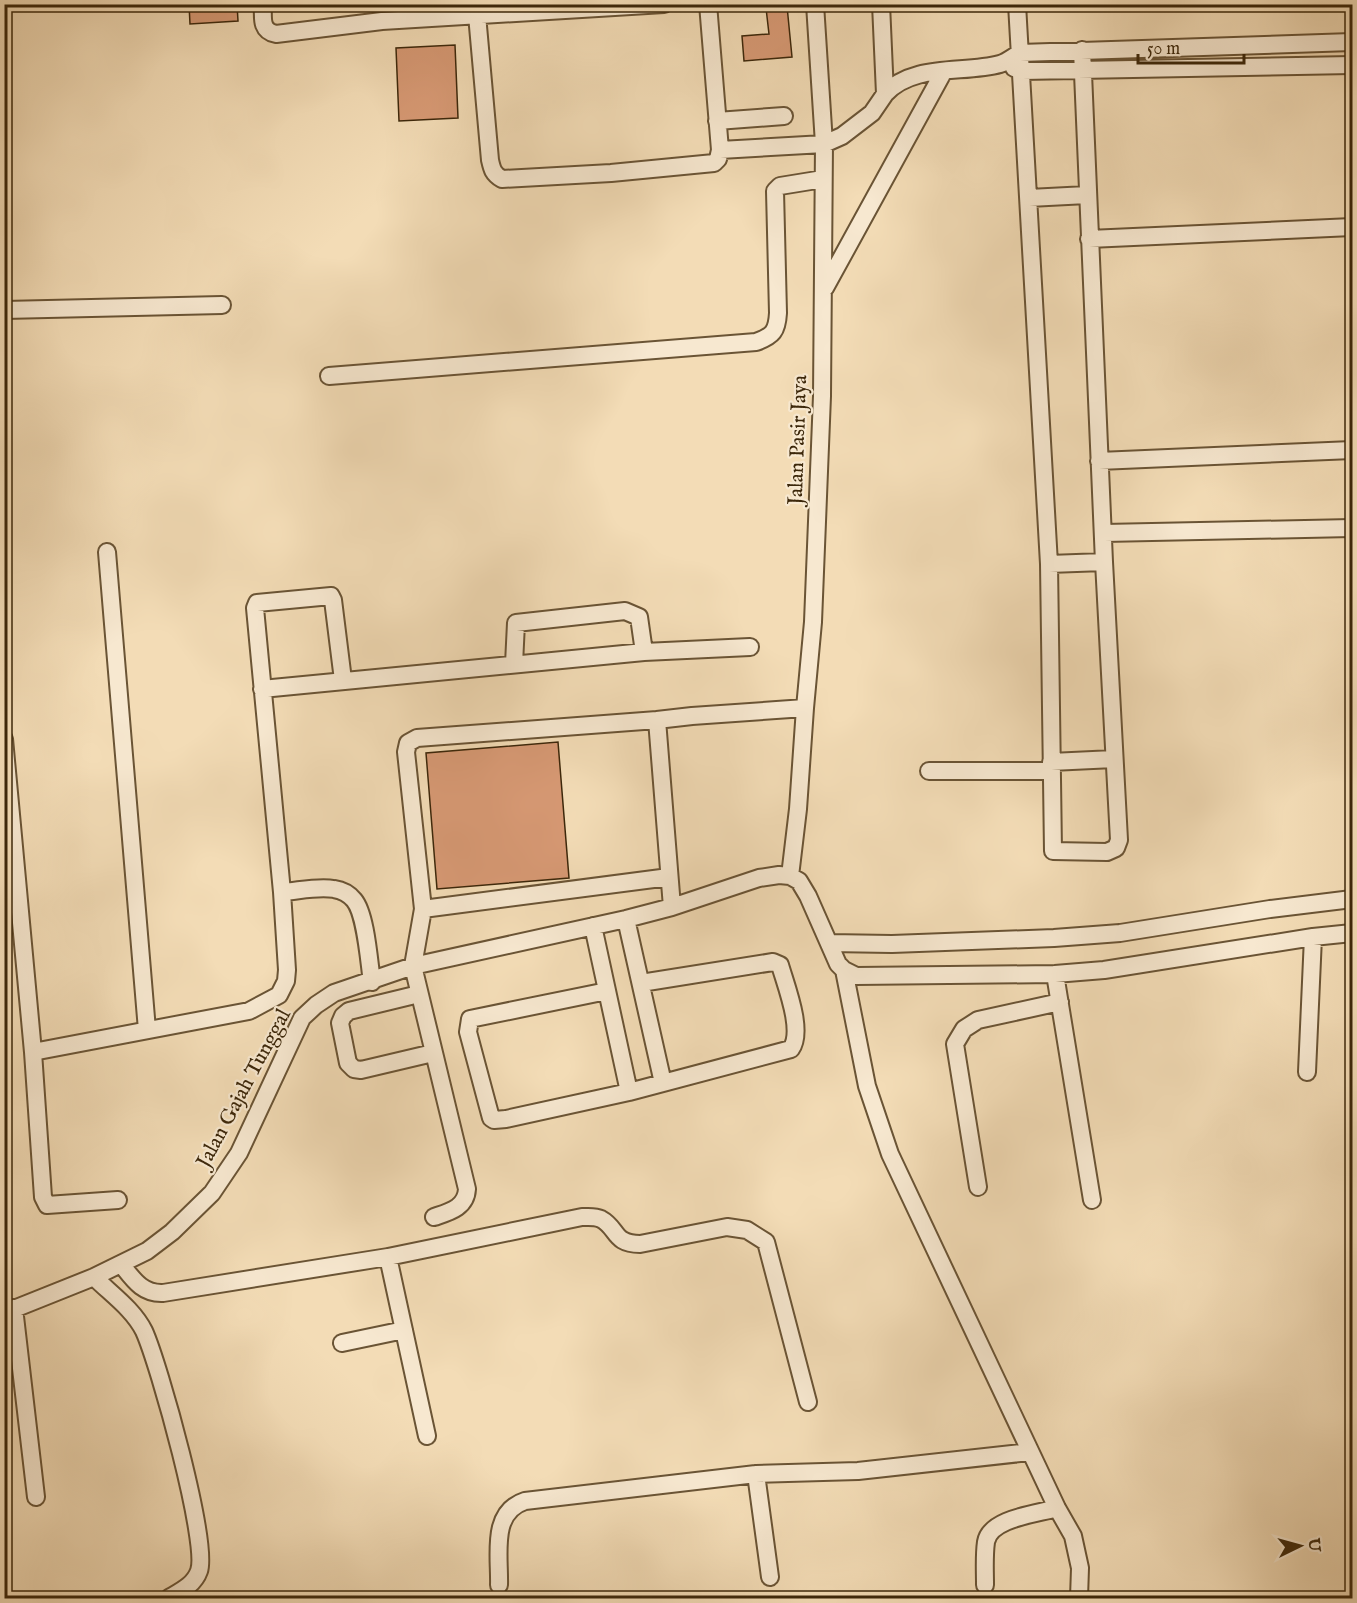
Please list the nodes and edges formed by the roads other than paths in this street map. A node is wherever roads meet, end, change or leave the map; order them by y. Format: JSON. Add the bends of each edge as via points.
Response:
{"nodes":[{"id":1,"x":264,"y":4,"type":"edge"},
{"id":2,"x":664,"y":4,"type":"edge"},
{"id":3,"x":708,"y":4,"type":"edge"},
{"id":4,"x":815,"y":4,"type":"edge"},
{"id":5,"x":881,"y":4,"type":"edge"},
{"id":6,"x":1017,"y":4,"type":"edge"},
{"id":7,"x":477,"y":15,"type":"junction"},
{"id":8,"x":1353,"y":42,"type":"edge"},
{"id":9,"x":1082,"y":50,"type":"junction"},
{"id":10,"x":1020,"y":52,"type":"junction"},
{"id":11,"x":1001,"y":64,"type":"junction"},
{"id":12,"x":1353,"y":65,"type":"edge"},
{"id":13,"x":944,"y":71,"type":"junction"},
{"id":14,"x":1022,"y":71,"type":"junction"},
{"id":15,"x":1083,"y":71,"type":"junction"},
{"id":16,"x":885,"y":94,"type":"junction"},
{"id":17,"x":784,"y":116,"type":"dead end"},
{"id":18,"x":717,"y":121,"type":"junction"},
{"id":19,"x":824,"y":144,"type":"junction"},
{"id":20,"x":720,"y":150,"type":"junction"},
{"id":21,"x":823,"y":180,"type":"junction"},
{"id":22,"x":1087,"y":195,"type":"junction"},
{"id":23,"x":1029,"y":198,"type":"junction"},
{"id":24,"x":1353,"y":227,"type":"edge"},
{"id":25,"x":1089,"y":239,"type":"junction"},
{"id":26,"x":823,"y":291,"type":"junction"},
{"id":27,"x":222,"y":305,"type":"dead end"},
{"id":28,"x":4,"y":310,"type":"edge"},
{"id":29,"x":329,"y":376,"type":"dead end"},
{"id":30,"x":1353,"y":450,"type":"edge"},
{"id":31,"x":1100,"y":461,"type":"junction"},
{"id":32,"x":1353,"y":528,"type":"edge"},
{"id":33,"x":1104,"y":533,"type":"junction"},
{"id":34,"x":106,"y":552,"type":"dead end"},
{"id":35,"x":1104,"y":562,"type":"junction"},
{"id":36,"x":1049,"y":564,"type":"junction"},
{"id":37,"x":750,"y":647,"type":"dead end"},
{"id":38,"x":644,"y":652,"type":"junction"},
{"id":39,"x":514,"y":664,"type":"junction"},
{"id":40,"x":343,"y":680,"type":"junction"},
{"id":41,"x":262,"y":689,"type":"junction"},
{"id":42,"x":805,"y":708,"type":"junction"},
{"id":43,"x":657,"y":720,"type":"junction"},
{"id":44,"x":4,"y":739,"type":"edge"},
{"id":45,"x":1114,"y":759,"type":"junction"},
{"id":46,"x":1051,"y":767,"type":"junction"},
{"id":47,"x":929,"y":771,"type":"dead end"},
{"id":48,"x":9,"y":847,"type":"edge"},
{"id":49,"x":790,"y":876,"type":"junction"},
{"id":50,"x":669,"y":877,"type":"junction"},
{"id":51,"x":282,"y":892,"type":"junction"},
{"id":52,"x":1353,"y":899,"type":"edge"},
{"id":53,"x":672,"y":906,"type":"junction"},
{"id":54,"x":423,"y":909,"type":"junction"},
{"id":55,"x":626,"y":919,"type":"junction"},
{"id":56,"x":593,"y":926,"type":"junction"},
{"id":57,"x":1353,"y":933,"type":"edge"},
{"id":58,"x":1313,"y":937,"type":"junction"},
{"id":59,"x":830,"y":943,"type":"junction"},
{"id":60,"x":413,"y":966,"type":"junction"},
{"id":61,"x":844,"y":970,"type":"junction"},
{"id":62,"x":1055,"y":974,"type":"junction"},
{"id":63,"x":372,"y":982,"type":"junction"},
{"id":64,"x":641,"y":983,"type":"junction"},
{"id":65,"x":607,"y":991,"type":"junction"},
{"id":66,"x":419,"y":994,"type":"junction"},
{"id":67,"x":1060,"y":1002,"type":"junction"},
{"id":68,"x":147,"y":1030,"type":"junction"},
{"id":69,"x":33,"y":1052,"type":"junction"},
{"id":70,"x":433,"y":1053,"type":"junction"},
{"id":71,"x":1307,"y":1072,"type":"dead end"},
{"id":72,"x":663,"y":1083,"type":"junction"},
{"id":73,"x":629,"y":1092,"type":"junction"},
{"id":74,"x":978,"y":1187,"type":"dead end"},
{"id":75,"x":118,"y":1200,"type":"dead end"},
{"id":76,"x":1092,"y":1200,"type":"dead end"},
{"id":77,"x":434,"y":1217,"type":"dead end"},
{"id":78,"x":388,"y":1257,"type":"junction"},
{"id":79,"x":122,"y":1264,"type":"junction"},
{"id":80,"x":94,"y":1277,"type":"junction"},
{"id":81,"x":9,"y":1310,"type":"edge"},
{"id":82,"x":404,"y":1330,"type":"junction"},
{"id":83,"x":342,"y":1343,"type":"dead end"},
{"id":84,"x":808,"y":1402,"type":"dead end"},
{"id":85,"x":428,"y":1436,"type":"dead end"},
{"id":86,"x":1030,"y":1452,"type":"junction"},
{"id":87,"x":756,"y":1474,"type":"junction"},
{"id":88,"x":36,"y":1497,"type":"dead end"},
{"id":89,"x":1057,"y":1508,"type":"junction"},
{"id":90,"x":770,"y":1576,"type":"dead end"},
{"id":91,"x":499,"y":1585,"type":"dead end"},
{"id":92,"x":985,"y":1585,"type":"dead end"},
{"id":93,"x":169,"y":1599,"type":"edge"},
{"id":94,"x":1079,"y":1599,"type":"edge"}],
"edges":[{"from":1,"to":7,"type":"street","via":[[264,26],[276,34]]},
{"from":2,"to":7,"type":"street"},
{"from":3,"to":18,"type":"street"},
{"from":4,"to":19,"type":"street","name":"Jalan Pasir Jaya"},
{"from":5,"to":16,"type":"street"},
{"from":6,"to":10,"type":"street"},
{"from":7,"to":20,"type":"street","via":[[490,160],[497,176],[611,173],[714,163]]},
{"from":8,"to":9,"type":"street"},
{"from":9,"to":10,"type":"street"},
{"from":9,"to":15,"type":"street"},
{"from":10,"to":11,"type":"street"},
{"from":10,"to":14,"type":"street"},
{"from":11,"to":13,"type":"street"},
{"from":11,"to":14,"type":"street"},
{"from":12,"to":15,"type":"street"},
{"from":13,"to":16,"type":"street","via":[[906,79]]},
{"from":13,"to":26,"type":"street"},
{"from":14,"to":15,"type":"street"},
{"from":14,"to":23,"type":"street"},
{"from":15,"to":22,"type":"street"},
{"from":16,"to":19,"type":"street","via":[[860,124]]},
{"from":17,"to":18,"type":"street"},
{"from":18,"to":20,"type":"street"},
{"from":19,"to":20,"type":"street"},
{"from":19,"to":21,"type":"street","name":"Jalan Pasir Jaya"},
{"from":21,"to":26,"type":"street","name":"Jalan Pasir Jaya"},
{"from":21,"to":29,"type":"street","via":[[780,186],[775,191],[778,314],[774,333],[767,338]]},
{"from":22,"to":23,"type":"street"},
{"from":22,"to":25,"type":"street"},
{"from":23,"to":36,"type":"street"},
{"from":24,"to":25,"type":"street"},
{"from":25,"to":31,"type":"street"},
{"from":26,"to":42,"type":"street","name":"Jalan Pasir Jaya","via":[[813,622]]},
{"from":27,"to":28,"type":"street"},
{"from":30,"to":31,"type":"street"},
{"from":31,"to":33,"type":"street"},
{"from":32,"to":33,"type":"street"},
{"from":33,"to":35,"type":"street"},
{"from":34,"to":68,"type":"street"},
{"from":35,"to":36,"type":"street"},
{"from":35,"to":45,"type":"street"},
{"from":36,"to":46,"type":"street"},
{"from":37,"to":38,"type":"street"},
{"from":38,"to":39,"type":"street"},
{"from":38,"to":39,"type":"street","via":[[639,617],[625,611],[516,623]]},
{"from":39,"to":40,"type":"street"},
{"from":40,"to":41,"type":"street"},
{"from":40,"to":41,"type":"street","via":[[331,596],[259,603],[255,608]]},
{"from":41,"to":51,"type":"street"},
{"from":42,"to":43,"type":"street"},
{"from":42,"to":49,"type":"street","name":"Jalan Pasir Jaya"},
{"from":43,"to":50,"type":"street"},
{"from":43,"to":54,"type":"street","via":[[417,738],[408,743]]},
{"from":44,"to":48,"type":"street"},
{"from":45,"to":46,"type":"street"},
{"from":45,"to":46,"type":"street","via":[[1119,840],[1112,851],[1053,851]]},
{"from":46,"to":47,"type":"street"},
{"from":48,"to":69,"type":"street"},
{"from":49,"to":53,"type":"street","name":"Jalan Gajah Tunggal","via":[[759,878]]},
{"from":49,"to":59,"type":"street","via":[[799,881],[808,896]]},
{"from":50,"to":53,"type":"street"},
{"from":50,"to":54,"type":"street"},
{"from":51,"to":63,"type":"street","via":[[333,889],[354,900],[360,909]]},
{"from":51,"to":68,"type":"street","via":[[287,973],[279,995],[249,1011]]},
{"from":52,"to":59,"type":"street","via":[[1120,933],[892,944]]},
{"from":53,"to":55,"type":"street","name":"Jalan Gajah Tunggal"},
{"from":54,"to":60,"type":"street"},
{"from":55,"to":56,"type":"street","name":"Jalan Gajah Tunggal"},
{"from":55,"to":64,"type":"street"},
{"from":56,"to":60,"type":"street","name":"Jalan Gajah Tunggal"},
{"from":56,"to":65,"type":"street"},
{"from":57,"to":58,"type":"street"},
{"from":58,"to":62,"type":"street"},
{"from":58,"to":71,"type":"street"},
{"from":59,"to":61,"type":"street"},
{"from":60,"to":63,"type":"street","name":"Jalan Gajah Tunggal"},
{"from":60,"to":66,"type":"street"},
{"from":61,"to":62,"type":"street","via":[[856,976]]},
{"from":61,"to":86,"type":"street","via":[[867,1086],[890,1154]]},
{"from":62,"to":67,"type":"street"},
{"from":63,"to":79,"type":"street","name":"Jalan Gajah Tunggal","via":[[334,993],[302,1018],[239,1152],[212,1193],[172,1232]]},
{"from":64,"to":72,"type":"street"},
{"from":64,"to":72,"type":"street","via":[[773,962],[780,965],[797,1029],[796,1043],[791,1049]]},
{"from":65,"to":73,"type":"street"},
{"from":65,"to":73,"type":"street","via":[[470,1019],[468,1032],[489,1114],[494,1120]]},
{"from":66,"to":70,"type":"street"},
{"from":66,"to":70,"type":"street","via":[[349,1011],[343,1016],[340,1023],[348,1063],[361,1070]]},
{"from":67,"to":74,"type":"street","via":[[978,1020],[964,1029],[955,1044]]},
{"from":67,"to":76,"type":"street"},
{"from":68,"to":69,"type":"street"},
{"from":69,"to":75,"type":"street","via":[[43,1197],[47,1205]]},
{"from":70,"to":77,"type":"street","via":[[467,1189],[459,1207]]},
{"from":72,"to":73,"type":"street"},
{"from":78,"to":79,"type":"street","via":[[154,1294],[138,1284]]},
{"from":78,"to":82,"type":"street"},
{"from":78,"to":84,"type":"street","via":[[582,1217],[602,1219],[630,1244],[727,1227],[747,1230],[766,1242]]},
{"from":79,"to":80,"type":"street","name":"Jalan Gajah Tunggal"},
{"from":80,"to":81,"type":"street","name":"Jalan Gajah Tunggal"},
{"from":80,"to":93,"type":"street","via":[[130,1311],[143,1330],[181,1458],[202,1558],[191,1584]]},
{"from":81,"to":88,"type":"street"},
{"from":82,"to":83,"type":"street"},
{"from":82,"to":85,"type":"street"},
{"from":86,"to":87,"type":"street","via":[[858,1471]]},
{"from":86,"to":89,"type":"street"},
{"from":87,"to":90,"type":"street"},
{"from":87,"to":91,"type":"street","via":[[516,1503],[500,1524]]},
{"from":89,"to":92,"type":"street","via":[[992,1528],[986,1540]]},
{"from":89,"to":94,"type":"street","via":[[1073,1536],[1080,1568]]}]}
